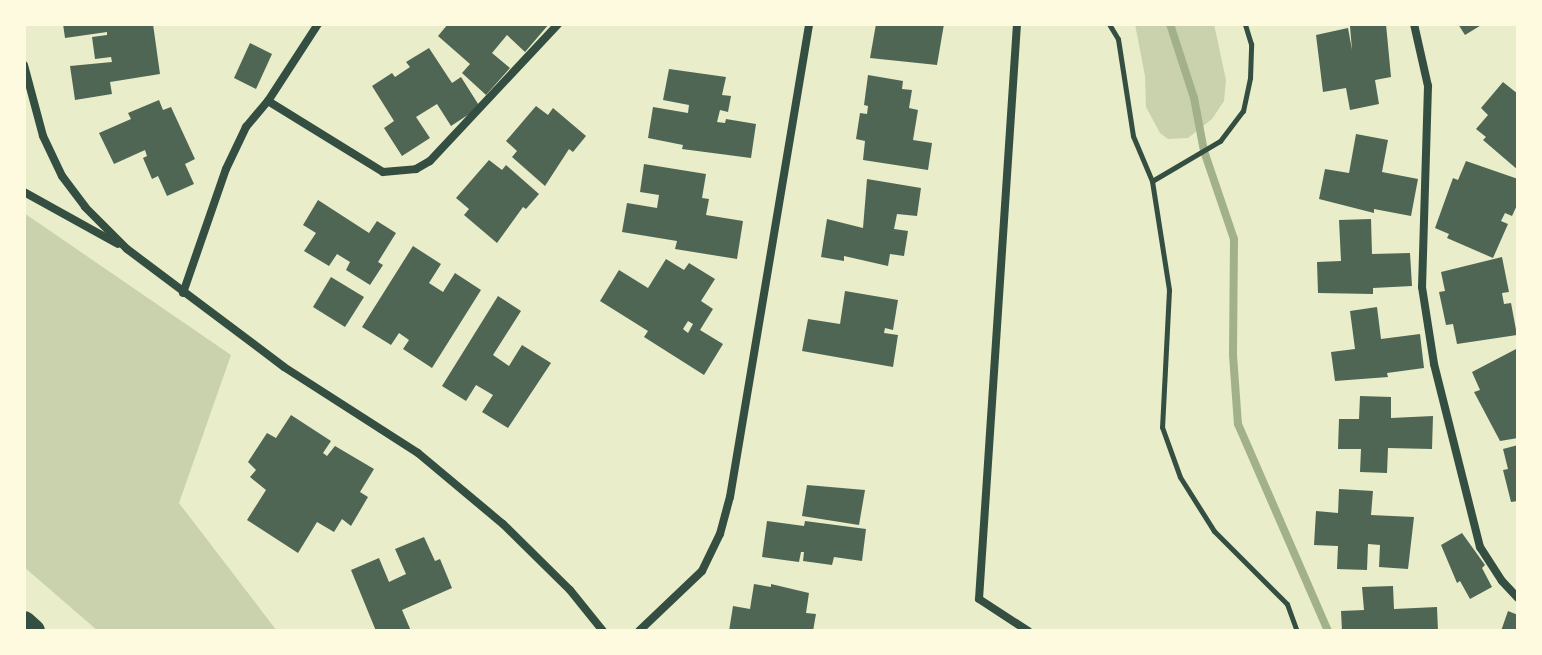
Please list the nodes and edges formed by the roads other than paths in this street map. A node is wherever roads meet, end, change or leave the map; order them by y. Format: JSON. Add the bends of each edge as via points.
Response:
{"nodes":[{"id":1,"x":318,"y":24,"type":"edge"},
{"id":2,"x":558,"y":24,"type":"edge"},
{"id":3,"x":809,"y":24,"type":"edge"},
{"id":4,"x":1017,"y":24,"type":"edge"},
{"id":5,"x":1414,"y":24,"type":"edge"},
{"id":6,"x":24,"y":65,"type":"edge"},
{"id":7,"x":268,"y":101,"type":"junction"},
{"id":8,"x":24,"y":192,"type":"edge"},
{"id":9,"x":127,"y":249,"type":"junction"},
{"id":10,"x":183,"y":293,"type":"junction"},
{"id":11,"x":1518,"y":598,"type":"edge"},
{"id":12,"x":24,"y":623,"type":"edge"},
{"id":13,"x":33,"y":631,"type":"edge"},
{"id":14,"x":603,"y":631,"type":"edge"},
{"id":15,"x":639,"y":631,"type":"edge"},
{"id":16,"x":1028,"y":631,"type":"edge"}],
"edges":[{"from":1,"to":7,"type":"street"},
{"from":2,"to":7,"type":"street","via":[[430,161],[416,169],[383,172]]},
{"from":3,"to":15,"type":"street","via":[[720,534],[702,571]]},
{"from":4,"to":16,"type":"street","via":[[979,599]]},
{"from":5,"to":11,"type":"street","via":[[1428,86],[1422,287],[1434,364],[1480,547]]},
{"from":6,"to":9,"type":"street","via":[[43,136],[62,176]]},
{"from":7,"to":10,"type":"street","via":[[246,127],[226,169]]},
{"from":8,"to":9,"type":"street"},
{"from":9,"to":10,"type":"street"},
{"from":10,"to":14,"type":"street","via":[[284,367],[418,453],[503,524]]},
{"from":12,"to":13,"type":"highway"}]}
